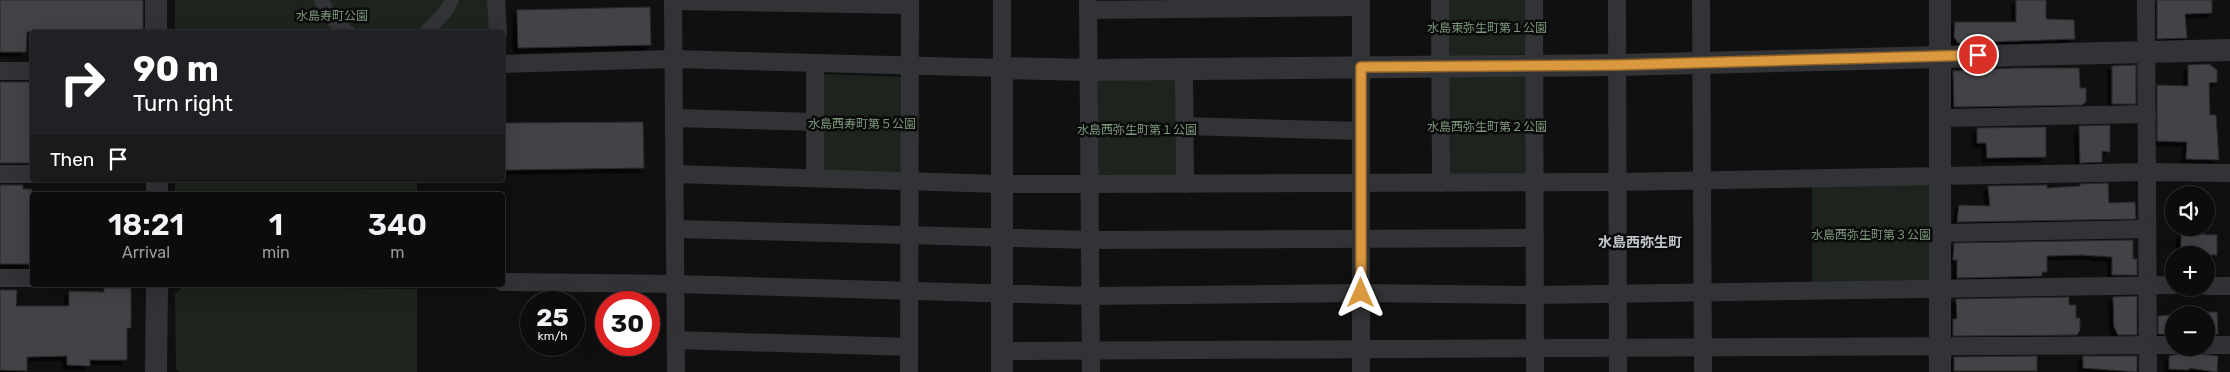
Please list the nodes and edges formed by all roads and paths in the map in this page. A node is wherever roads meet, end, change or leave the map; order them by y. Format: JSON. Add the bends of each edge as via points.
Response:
{"nodes":[{"id":1,"x":156,"y":0,"type":"edge"},
{"id":2,"x":321,"y":0,"type":"edge"},
{"id":3,"x":452,"y":0,"type":"edge"},
{"id":4,"x":496,"y":0,"type":"edge"},
{"id":5,"x":1002,"y":0,"type":"edge"},
{"id":6,"x":1440,"y":0,"type":"edge"},
{"id":7,"x":1534,"y":0,"type":"edge"},
{"id":8,"x":1617,"y":0,"type":"edge"},
{"id":9,"x":1702,"y":0,"type":"edge"},
{"id":10,"x":1940,"y":0,"type":"edge"},
{"id":11,"x":2146,"y":0,"type":"edge"},
{"id":12,"x":673,"y":1,"type":"edge"},
{"id":13,"x":910,"y":2,"type":"edge"},
{"id":14,"x":1361,"y":4,"type":"edge"},
{"id":15,"x":1088,"y":5,"type":"edge"},
{"id":16,"x":156,"y":30,"type":"edge"},
{"id":17,"x":345,"y":30,"type":"edge"},
{"id":18,"x":428,"y":30,"type":"edge"},
{"id":19,"x":498,"y":30,"type":"edge"},
{"id":20,"x":2230,"y":50,"type":"edge"},
{"id":21,"x":2146,"y":52,"type":"junction"},
{"id":22,"x":1940,"y":56,"type":"junction"},
{"id":23,"x":673,"y":59,"type":"junction"},
{"id":24,"x":1702,"y":62,"type":"junction"},
{"id":25,"x":815,"y":63,"type":"junction"},
{"id":26,"x":505,"y":64,"type":"edge"},
{"id":27,"x":1534,"y":65,"type":"junction"},
{"id":28,"x":1617,"y":65,"type":"junction"},
{"id":29,"x":910,"y":66,"type":"junction"},
{"id":30,"x":1440,"y":66,"type":"junction"},
{"id":31,"x":1361,"y":67,"type":"junction"},
{"id":32,"x":1002,"y":68,"type":"junction"},
{"id":33,"x":1184,"y":68,"type":"junction"},
{"id":34,"x":1088,"y":70,"type":"junction"},
{"id":35,"x":0,"y":71,"type":"edge"},
{"id":36,"x":30,"y":71,"type":"edge"},
{"id":37,"x":2147,"y":114,"type":"junction"},
{"id":38,"x":674,"y":118,"type":"junction"},
{"id":39,"x":1940,"y":118,"type":"junction"},
{"id":40,"x":816,"y":122,"type":"junction"},
{"id":41,"x":1184,"y":126,"type":"junction"},
{"id":42,"x":1361,"y":131,"type":"junction"},
{"id":43,"x":2147,"y":172,"type":"junction"},
{"id":44,"x":2230,"y":173,"type":"edge"},
{"id":45,"x":0,"y":174,"type":"edge"},
{"id":46,"x":30,"y":174,"type":"edge"},
{"id":47,"x":675,"y":174,"type":"junction"},
{"id":48,"x":1940,"y":176,"type":"junction"},
{"id":49,"x":815,"y":178,"type":"junction"},
{"id":50,"x":910,"y":181,"type":"junction"},
{"id":51,"x":1702,"y":181,"type":"junction"},
{"id":52,"x":1618,"y":182,"type":"junction"},
{"id":53,"x":1361,"y":183,"type":"junction"},
{"id":54,"x":1441,"y":183,"type":"junction"},
{"id":55,"x":1534,"y":183,"type":"junction"},
{"id":56,"x":1001,"y":184,"type":"junction"},
{"id":57,"x":1089,"y":184,"type":"junction"},
{"id":58,"x":1185,"y":184,"type":"junction"},
{"id":59,"x":676,"y":229,"type":"junction"},
{"id":60,"x":2147,"y":229,"type":"junction"},
{"id":61,"x":1940,"y":233,"type":"junction"},
{"id":62,"x":910,"y":234,"type":"junction"},
{"id":63,"x":1001,"y":237,"type":"junction"},
{"id":64,"x":1361,"y":238,"type":"junction"},
{"id":65,"x":1535,"y":238,"type":"junction"},
{"id":66,"x":1090,"y":240,"type":"junction"},
{"id":67,"x":0,"y":278,"type":"edge"},
{"id":68,"x":30,"y":278,"type":"edge"},
{"id":69,"x":505,"y":282,"type":"edge"},
{"id":70,"x":676,"y":284,"type":"junction"},
{"id":71,"x":2147,"y":285,"type":"junction"},
{"id":72,"x":2165,"y":286,"type":"edge"},
{"id":73,"x":2215,"y":286,"type":"edge"},
{"id":74,"x":2230,"y":286,"type":"edge"},
{"id":75,"x":157,"y":287,"type":"edge"},
{"id":76,"x":1940,"y":290,"type":"junction"},
{"id":77,"x":910,"y":291,"type":"junction"},
{"id":78,"x":1618,"y":292,"type":"junction"},
{"id":79,"x":1702,"y":292,"type":"junction"},
{"id":80,"x":1361,"y":293,"type":"junction"},
{"id":81,"x":1001,"y":294,"type":"junction"},
{"id":82,"x":1535,"y":295,"type":"junction"},
{"id":83,"x":1090,"y":296,"type":"junction"},
{"id":84,"x":676,"y":340,"type":"junction"},
{"id":85,"x":2148,"y":345,"type":"junction"},
{"id":86,"x":2165,"y":345,"type":"edge"},
{"id":87,"x":2215,"y":345,"type":"edge"},
{"id":88,"x":2230,"y":345,"type":"edge"},
{"id":89,"x":1702,"y":346,"type":"junction"},
{"id":90,"x":910,"y":347,"type":"junction"},
{"id":91,"x":1618,"y":347,"type":"junction"},
{"id":92,"x":1940,"y":347,"type":"junction"},
{"id":93,"x":1361,"y":349,"type":"junction"},
{"id":94,"x":1535,"y":349,"type":"junction"},
{"id":95,"x":1091,"y":350,"type":"junction"},
{"id":96,"x":1002,"y":361,"type":"edge"},
{"id":97,"x":156,"y":372,"type":"edge"},
{"id":98,"x":676,"y":372,"type":"edge"},
{"id":99,"x":909,"y":372,"type":"edge"},
{"id":100,"x":1091,"y":372,"type":"edge"},
{"id":101,"x":1361,"y":372,"type":"edge"},
{"id":102,"x":1535,"y":372,"type":"edge"},
{"id":103,"x":1618,"y":372,"type":"edge"},
{"id":104,"x":1703,"y":372,"type":"edge"},
{"id":105,"x":1940,"y":372,"type":"edge"},
{"id":106,"x":2148,"y":372,"type":"edge"}],
"edges":[{"from":1,"to":16,"type":"street"},
{"from":2,"to":17,"type":"street","via":[[334,21]]},
{"from":3,"to":18,"type":"street"},
{"from":4,"to":19,"type":"street"},
{"from":5,"to":32,"type":"street"},
{"from":6,"to":30,"type":"street"},
{"from":7,"to":27,"type":"street"},
{"from":8,"to":28,"type":"street"},
{"from":9,"to":24,"type":"street"},
{"from":10,"to":22,"type":"street"},
{"from":11,"to":21,"type":"street"},
{"from":12,"to":13,"type":"street"},
{"from":12,"to":23,"type":"street"},
{"from":13,"to":29,"type":"street"},
{"from":14,"to":15,"type":"street"},
{"from":14,"to":31,"type":"street"},
{"from":15,"to":34,"type":"street"},
{"from":20,"to":21,"type":"street"},
{"from":21,"to":22,"type":"street"},
{"from":21,"to":37,"type":"street"},
{"from":22,"to":24,"type":"street"},
{"from":22,"to":39,"type":"street"},
{"from":23,"to":25,"type":"street"},
{"from":23,"to":26,"type":"street"},
{"from":23,"to":38,"type":"street"},
{"from":24,"to":28,"type":"street"},
{"from":24,"to":51,"type":"street"},
{"from":25,"to":29,"type":"street"},
{"from":25,"to":40,"type":"street"},
{"from":27,"to":28,"type":"street"},
{"from":27,"to":30,"type":"street"},
{"from":27,"to":55,"type":"street"},
{"from":28,"to":52,"type":"street"},
{"from":29,"to":32,"type":"street"},
{"from":29,"to":50,"type":"street"},
{"from":30,"to":31,"type":"street"},
{"from":30,"to":54,"type":"street"},
{"from":31,"to":33,"type":"street"},
{"from":31,"to":42,"type":"street"},
{"from":32,"to":34,"type":"street"},
{"from":32,"to":56,"type":"street"},
{"from":33,"to":34,"type":"street"},
{"from":33,"to":41,"type":"street"},
{"from":34,"to":57,"type":"street"},
{"from":35,"to":36,"type":"street"},
{"from":37,"to":39,"type":"street"},
{"from":37,"to":43,"type":"street"},
{"from":38,"to":40,"type":"street"},
{"from":38,"to":47,"type":"street"},
{"from":39,"to":48,"type":"street"},
{"from":40,"to":49,"type":"street"},
{"from":41,"to":42,"type":"street"},
{"from":41,"to":58,"type":"street"},
{"from":42,"to":53,"type":"street"},
{"from":43,"to":44,"type":"street"},
{"from":43,"to":48,"type":"street"},
{"from":43,"to":60,"type":"street"},
{"from":45,"to":46,"type":"street"},
{"from":47,"to":49,"type":"street"},
{"from":47,"to":59,"type":"street"},
{"from":48,"to":51,"type":"street"},
{"from":48,"to":61,"type":"street"},
{"from":49,"to":50,"type":"street"},
{"from":50,"to":56,"type":"street"},
{"from":50,"to":62,"type":"street"},
{"from":51,"to":52,"type":"street"},
{"from":51,"to":79,"type":"street"},
{"from":52,"to":55,"type":"street"},
{"from":52,"to":78,"type":"street"},
{"from":53,"to":54,"type":"street"},
{"from":53,"to":58,"type":"street"},
{"from":53,"to":64,"type":"street"},
{"from":54,"to":55,"type":"street"},
{"from":55,"to":65,"type":"street"},
{"from":56,"to":57,"type":"street"},
{"from":56,"to":63,"type":"street"},
{"from":57,"to":58,"type":"street"},
{"from":57,"to":66,"type":"street"},
{"from":59,"to":62,"type":"street"},
{"from":59,"to":70,"type":"street"},
{"from":60,"to":61,"type":"street"},
{"from":60,"to":71,"type":"street"},
{"from":61,"to":76,"type":"street"},
{"from":62,"to":63,"type":"street"},
{"from":62,"to":77,"type":"street"},
{"from":63,"to":66,"type":"street"},
{"from":63,"to":81,"type":"street"},
{"from":64,"to":65,"type":"street"},
{"from":64,"to":66,"type":"street"},
{"from":64,"to":80,"type":"street"},
{"from":65,"to":82,"type":"street"},
{"from":66,"to":83,"type":"street"},
{"from":67,"to":68,"type":"street"},
{"from":69,"to":70,"type":"street"},
{"from":70,"to":77,"type":"street"},
{"from":70,"to":84,"type":"street"},
{"from":71,"to":72,"type":"street"},
{"from":71,"to":76,"type":"street"},
{"from":71,"to":85,"type":"street"},
{"from":73,"to":74,"type":"street"},
{"from":75,"to":97,"type":"street"},
{"from":76,"to":79,"type":"street"},
{"from":76,"to":92,"type":"street"},
{"from":77,"to":81,"type":"street"},
{"from":77,"to":90,"type":"street"},
{"from":78,"to":79,"type":"street"},
{"from":78,"to":82,"type":"street"},
{"from":78,"to":91,"type":"street"},
{"from":79,"to":89,"type":"street"},
{"from":80,"to":82,"type":"street"},
{"from":80,"to":83,"type":"street"},
{"from":80,"to":93,"type":"street"},
{"from":81,"to":83,"type":"street"},
{"from":81,"to":96,"type":"street"},
{"from":82,"to":94,"type":"street"},
{"from":83,"to":95,"type":"street"},
{"from":84,"to":90,"type":"street"},
{"from":84,"to":98,"type":"street"},
{"from":85,"to":86,"type":"street"},
{"from":85,"to":92,"type":"street"},
{"from":85,"to":106,"type":"street"},
{"from":87,"to":88,"type":"street"},
{"from":89,"to":91,"type":"street"},
{"from":89,"to":92,"type":"street"},
{"from":89,"to":104,"type":"street"},
{"from":90,"to":99,"type":"street"},
{"from":91,"to":94,"type":"street"},
{"from":91,"to":103,"type":"street"},
{"from":92,"to":105,"type":"street"},
{"from":93,"to":94,"type":"street"},
{"from":93,"to":95,"type":"street"},
{"from":93,"to":101,"type":"street"},
{"from":94,"to":102,"type":"street"},
{"from":95,"to":96,"type":"street"},
{"from":95,"to":100,"type":"street"}]}
